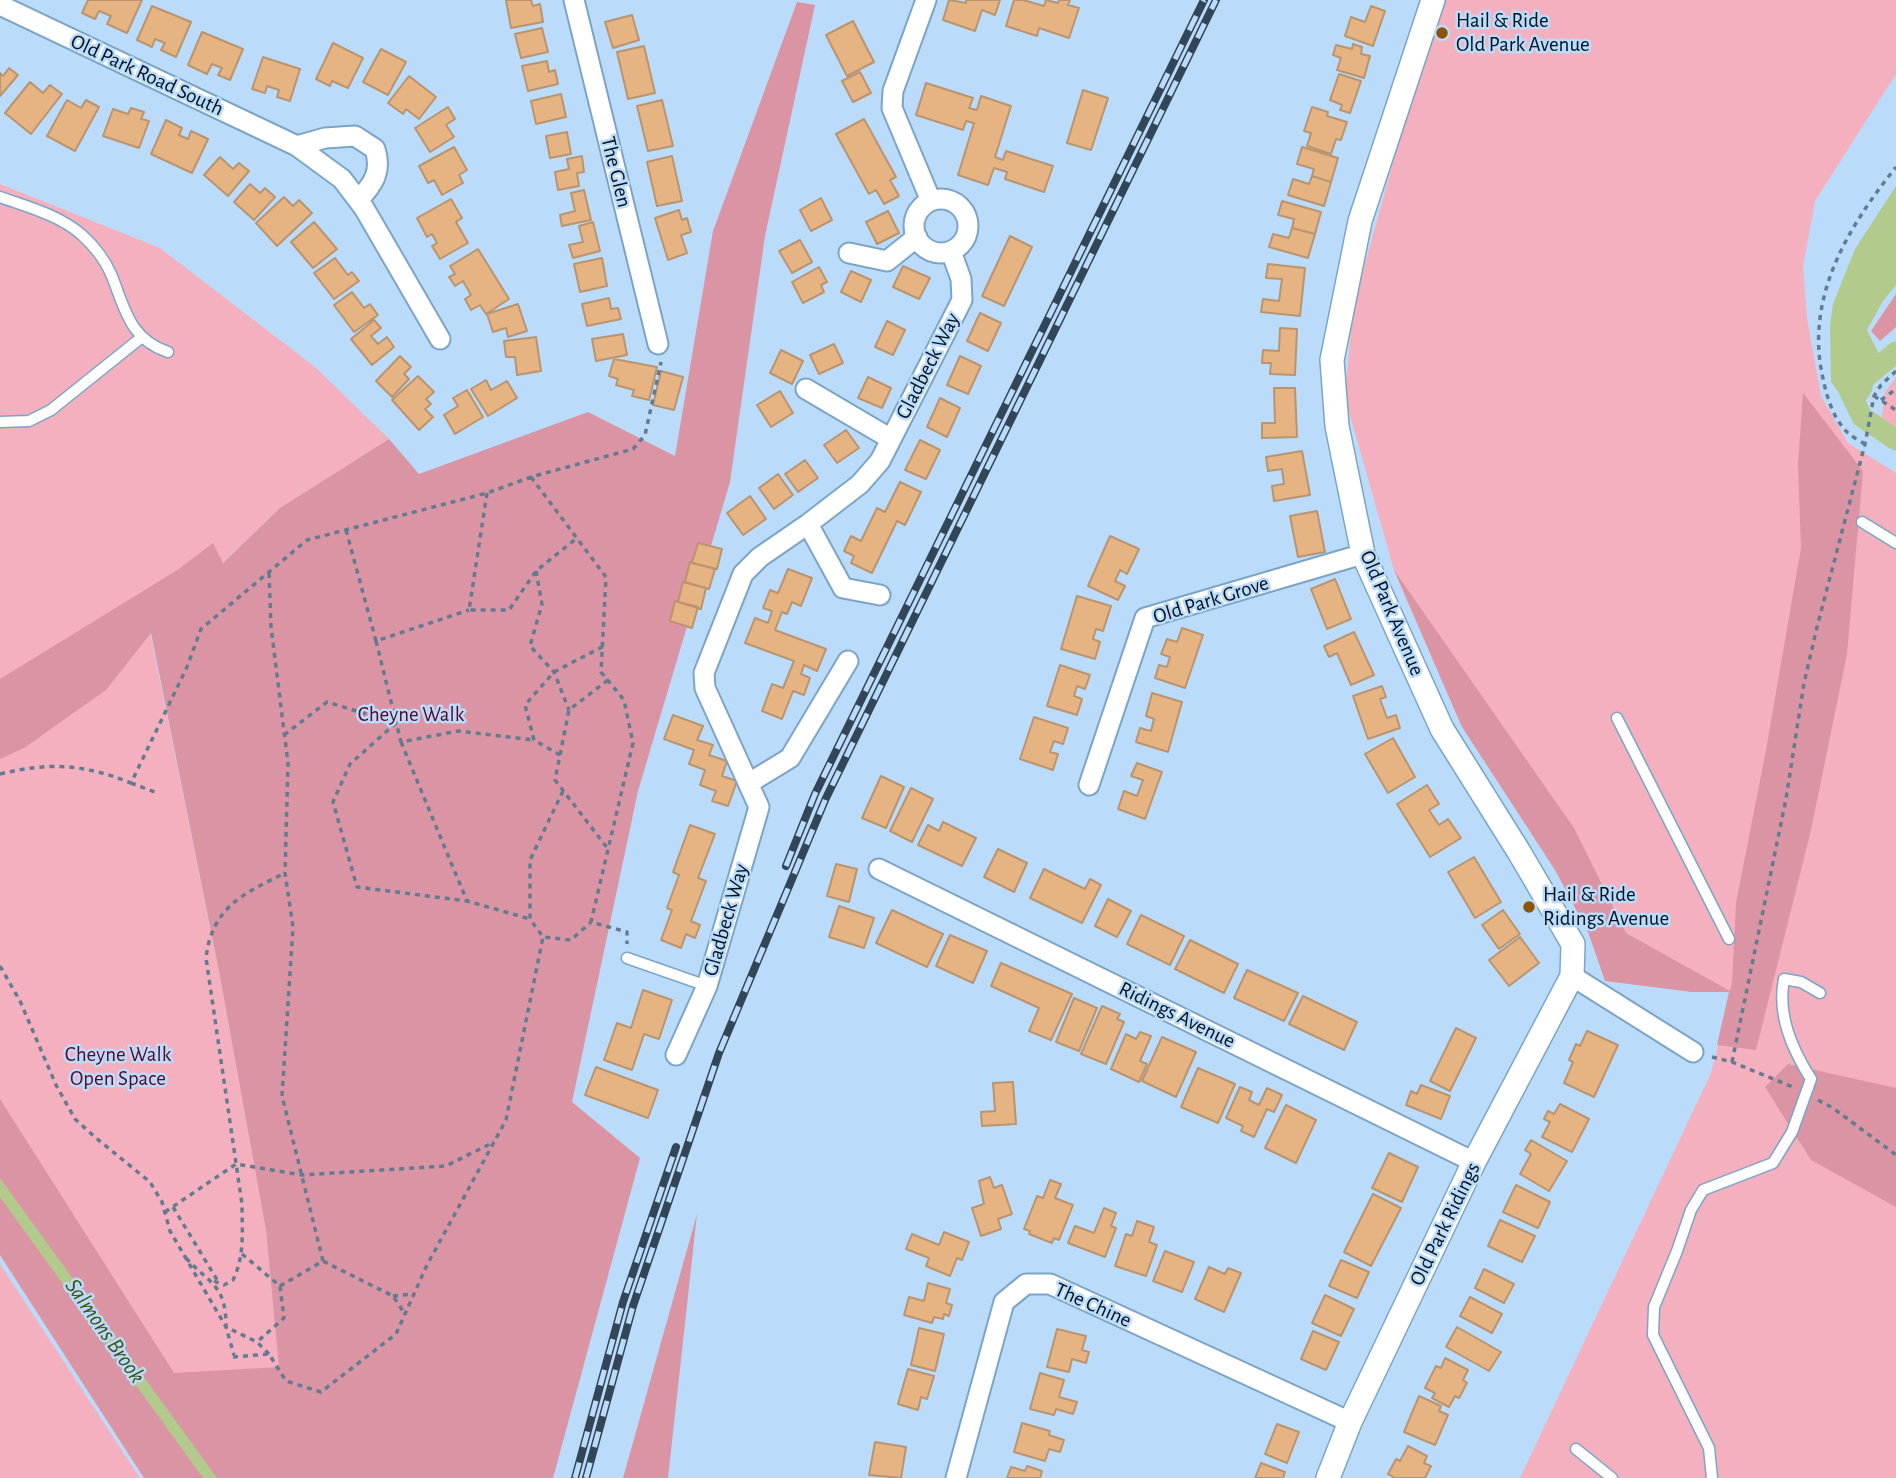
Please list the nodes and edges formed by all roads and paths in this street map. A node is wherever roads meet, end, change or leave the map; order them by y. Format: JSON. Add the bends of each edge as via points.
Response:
{"nodes":[{"id":1,"x":0,"y":0,"type":"edge"},
{"id":2,"x":575,"y":0,"type":"edge"},
{"id":3,"x":926,"y":0,"type":"edge"},
{"id":4,"x":1433,"y":0,"type":"edge"},
{"id":5,"x":298,"y":146,"type":"junction"},
{"id":6,"x":1896,"y":167,"type":"edge"},
{"id":7,"x":0,"y":197,"type":"edge"},
{"id":8,"x":358,"y":200,"type":"junction"},
{"id":9,"x":931,"y":201,"type":"junction"},
{"id":10,"x":917,"y":237,"type":"junction"},
{"id":11,"x":951,"y":251,"type":"junction"},
{"id":12,"x":849,"y":253,"type":"dead end"},
{"id":13,"x":142,"y":337,"type":"junction"},
{"id":14,"x":440,"y":340,"type":"dead end"},
{"id":15,"x":659,"y":344,"type":"joint"},
{"id":16,"x":168,"y":352,"type":"dead end"},
{"id":17,"x":1896,"y":371,"type":"edge"},
{"id":18,"x":806,"y":389,"type":"dead end"},
{"id":19,"x":1896,"y":389,"type":"edge"},
{"id":20,"x":1874,"y":396,"type":"junction"},
{"id":21,"x":1880,"y":401,"type":"junction"},
{"id":22,"x":1896,"y":410,"type":"edge"},
{"id":23,"x":0,"y":422,"type":"edge"},
{"id":24,"x":891,"y":439,"type":"junction"},
{"id":25,"x":1865,"y":444,"type":"junction"},
{"id":26,"x":531,"y":477,"type":"junction"},
{"id":27,"x":487,"y":493,"type":"junction"},
{"id":28,"x":1862,"y":522,"type":"dead end"},
{"id":29,"x":808,"y":524,"type":"junction"},
{"id":30,"x":345,"y":530,"type":"junction"},
{"id":31,"x":577,"y":538,"type":"junction"},
{"id":32,"x":1896,"y":543,"type":"edge"},
{"id":33,"x":1363,"y":554,"type":"junction"},
{"id":34,"x":536,"y":571,"type":"junction"},
{"id":35,"x":269,"y":572,"type":"junction"},
{"id":36,"x":880,"y":595,"type":"dead end"},
{"id":37,"x":469,"y":610,"type":"junction"},
{"id":38,"x":376,"y":641,"type":"junction"},
{"id":39,"x":604,"y":646,"type":"junction"},
{"id":40,"x":848,"y":661,"type":"dead end"},
{"id":41,"x":554,"y":672,"type":"junction"},
{"id":42,"x":608,"y":680,"type":"junction"},
{"id":43,"x":569,"y":710,"type":"junction"},
{"id":44,"x":1617,"y":718,"type":"dead end"},
{"id":45,"x":396,"y":723,"type":"junction"},
{"id":46,"x":284,"y":735,"type":"junction"},
{"id":47,"x":534,"y":740,"type":"junction"},
{"id":48,"x":401,"y":742,"type":"junction"},
{"id":49,"x":560,"y":755,"type":"junction"},
{"id":50,"x":0,"y":774,"type":"edge"},
{"id":51,"x":749,"y":782,"type":"junction"},
{"id":52,"x":131,"y":783,"type":"junction"},
{"id":53,"x":1089,"y":785,"type":"dead end"},
{"id":54,"x":563,"y":791,"type":"junction"},
{"id":55,"x":155,"y":792,"type":"dead end"},
{"id":56,"x":608,"y":849,"type":"junction"},
{"id":57,"x":879,"y":869,"type":"dead end"},
{"id":58,"x":285,"y":873,"type":"junction"},
{"id":59,"x":467,"y":901,"type":"junction"},
{"id":60,"x":530,"y":919,"type":"junction"},
{"id":61,"x":591,"y":922,"type":"junction"},
{"id":62,"x":627,"y":932,"type":"dead end"},
{"id":63,"x":543,"y":937,"type":"junction"},
{"id":64,"x":1729,"y":939,"type":"dead end"},
{"id":65,"x":627,"y":958,"type":"dead end"},
{"id":66,"x":0,"y":967,"type":"edge"},
{"id":67,"x":1572,"y":976,"type":"junction"},
{"id":68,"x":707,"y":986,"type":"junction"},
{"id":69,"x":1820,"y":993,"type":"dead end"},
{"id":70,"x":1693,"y":1052,"type":"dead end"},
{"id":71,"x":676,"y":1055,"type":"dead end"},
{"id":72,"x":1732,"y":1062,"type":"dead end"},
{"id":73,"x":494,"y":1142,"type":"junction"},
{"id":74,"x":1474,"y":1162,"type":"junction"},
{"id":75,"x":236,"y":1164,"type":"junction"},
{"id":76,"x":302,"y":1175,"type":"junction"},
{"id":77,"x":173,"y":1207,"type":"junction"},
{"id":78,"x":165,"y":1212,"type":"junction"},
{"id":79,"x":182,"y":1254,"type":"junction"},
{"id":80,"x":242,"y":1254,"type":"junction"},
{"id":81,"x":323,"y":1261,"type":"junction"},
{"id":82,"x":214,"y":1281,"type":"junction"},
{"id":83,"x":219,"y":1283,"type":"junction"},
{"id":84,"x":280,"y":1286,"type":"junction"},
{"id":85,"x":414,"y":1294,"type":"junction"},
{"id":86,"x":393,"y":1296,"type":"junction"},
{"id":87,"x":405,"y":1314,"type":"junction"},
{"id":88,"x":226,"y":1327,"type":"junction"},
{"id":89,"x":257,"y":1342,"type":"junction"},
{"id":90,"x":269,"y":1354,"type":"junction"},
{"id":91,"x":1350,"y":1422,"type":"junction"},
{"id":92,"x":1576,"y":1449,"type":"dead end"},
{"id":93,"x":956,"y":1478,"type":"edge"},
{"id":94,"x":1328,"y":1478,"type":"edge"},
{"id":95,"x":1612,"y":1478,"type":"edge"},
{"id":96,"x":1712,"y":1478,"type":"edge"}],
"edges":[{"from":1,"to":5,"type":"street","name":"Old Park Road South","via":[[4,7]]},
{"from":2,"to":15,"type":"street","name":"The Glen"},
{"from":3,"to":9,"type":"street","via":[[893,91],[892,108]]},
{"from":4,"to":33,"type":"street","name":"Old Park Avenue","via":[[1360,221],[1332,360],[1337,426]]},
{"from":5,"to":8,"type":"street","name":"Old Park Road South","via":[[342,179]]},
{"from":5,"to":8,"type":"street","via":[[355,136],[375,149],[380,163],[373,185]]},
{"from":6,"to":25,"type":"path","via":[[1849,234],[1831,269],[1818,329],[1827,399],[1847,432]]},
{"from":7,"to":13,"type":"lane","via":[[44,212],[82,235],[99,254],[128,318]]},
{"from":8,"to":14,"type":"street","name":"Old Park Road South"},
{"from":9,"to":10,"type":"street","via":[[916,217]]},
{"from":9,"to":11,"type":"street","via":[[955,202],[967,219],[965,239]]},
{"from":10,"to":11,"type":"street","via":[[932,251]]},
{"from":10,"to":12,"type":"street","via":[[887,261]]},
{"from":11,"to":24,"type":"street","name":"Gladbeck Way","via":[[961,279],[962,300]]},
{"from":13,"to":16,"type":"lane"},
{"from":13,"to":23,"type":"lane","via":[[51,410],[29,421]]},
{"from":15,"to":26,"type":"path","via":[[661,359],[645,435],[633,449]]},
{"from":17,"to":20,"type":"path"},
{"from":18,"to":24,"type":"street","name":"Gladbeck Way"},
{"from":19,"to":21,"type":"path"},
{"from":20,"to":21,"type":"path"},
{"from":20,"to":25,"type":"path"},
{"from":21,"to":22,"type":"path"},
{"from":24,"to":29,"type":"street","name":"Gladbeck Way","via":[[860,484]]},
{"from":25,"to":72,"type":"path","via":[[1804,683],[1786,799]]},
{"from":26,"to":27,"type":"path"},
{"from":26,"to":31,"type":"path"},
{"from":27,"to":30,"type":"path"},
{"from":27,"to":37,"type":"path"},
{"from":28,"to":32,"type":"lane"},
{"from":29,"to":36,"type":"street","via":[[843,588]]},
{"from":29,"to":51,"type":"street","name":"Gladbeck Way","via":[[743,574],[704,673],[705,688]]},
{"from":30,"to":35,"type":"path","via":[[307,540]]},
{"from":30,"to":38,"type":"path"},
{"from":31,"to":34,"type":"path"},
{"from":31,"to":39,"type":"path","via":[[606,577]]},
{"from":33,"to":53,"type":"street","name":"Old Park Grove","via":[[1145,618]]},
{"from":33,"to":67,"type":"street","name":"Old Park Avenue","via":[[1442,729],[1573,944]]},
{"from":34,"to":37,"type":"path","via":[[509,610]]},
{"from":34,"to":41,"type":"path","via":[[542,604],[530,646]]},
{"from":35,"to":46,"type":"path"},
{"from":35,"to":52,"type":"path","via":[[201,629]]},
{"from":37,"to":38,"type":"path"},
{"from":38,"to":45,"type":"path"},
{"from":39,"to":41,"type":"path"},
{"from":39,"to":42,"type":"path","via":[[601,672]]},
{"from":40,"to":51,"type":"street","via":[[790,758]]},
{"from":41,"to":43,"type":"path"},
{"from":41,"to":47,"type":"path","via":[[525,705]]},
{"from":42,"to":43,"type":"path"},
{"from":42,"to":56,"type":"path","via":[[624,699],[633,743]]},
{"from":43,"to":49,"type":"path"},
{"from":44,"to":64,"type":"lane"},
{"from":45,"to":46,"type":"path","via":[[327,702]]},
{"from":45,"to":48,"type":"path"},
{"from":45,"to":59,"type":"path","via":[[350,764],[333,802],[357,887]]},
{"from":46,"to":58,"type":"path","via":[[288,763]]},
{"from":47,"to":48,"type":"path","via":[[458,731]]},
{"from":47,"to":49,"type":"path"},
{"from":48,"to":59,"type":"path"},
{"from":49,"to":54,"type":"path","via":[[555,780]]},
{"from":50,"to":52,"type":"path","via":[[53,765],[102,771]]},
{"from":51,"to":68,"type":"street","name":"Gladbeck Way","via":[[759,807]]},
{"from":52,"to":55,"type":"path"},
{"from":54,"to":56,"type":"path"},
{"from":54,"to":60,"type":"path","via":[[530,860]]},
{"from":56,"to":61,"type":"path"},
{"from":57,"to":74,"type":"street","name":"Ridings Avenue"},
{"from":58,"to":75,"type":"path","via":[[242,895],[208,938],[207,970]]},
{"from":58,"to":76,"type":"path","via":[[293,927],[282,1096]]},
{"from":59,"to":60,"type":"path"},
{"from":60,"to":63,"type":"path"},
{"from":61,"to":62,"type":"path"},
{"from":61,"to":63,"type":"path","via":[[571,940]]},
{"from":63,"to":73,"type":"path","via":[[506,1120]]},
{"from":65,"to":68,"type":"lane"},
{"from":66,"to":78,"type":"path","via":[[75,1119],[150,1182]]},
{"from":67,"to":70,"type":"street"},
{"from":67,"to":74,"type":"street","name":"Old Park Ridings"},
{"from":68,"to":71,"type":"street","name":"Gladbeck Way"},
{"from":69,"to":96,"type":"lane","via":[[1784,979],[1785,1022],[1794,1053],[1811,1079],[1792,1132],[1773,1163],[1703,1190],[1654,1307],[1653,1335],[1709,1448]]},
{"from":73,"to":76,"type":"path","via":[[446,1166]]},
{"from":73,"to":85,"type":"path"},
{"from":74,"to":91,"type":"street","name":"Old Park Ridings"},
{"from":75,"to":76,"type":"path"},
{"from":75,"to":77,"type":"path"},
{"from":75,"to":80,"type":"path"},
{"from":76,"to":81,"type":"path"},
{"from":77,"to":78,"type":"path"},
{"from":77,"to":83,"type":"path"},
{"from":78,"to":79,"type":"path"},
{"from":79,"to":82,"type":"path"},
{"from":79,"to":88,"type":"path"},
{"from":80,"to":83,"type":"path","via":[[233,1280]]},
{"from":80,"to":84,"type":"path"},
{"from":81,"to":84,"type":"path"},
{"from":81,"to":86,"type":"path"},
{"from":82,"to":83,"type":"path"},
{"from":82,"to":88,"type":"path","via":[[222,1296]]},
{"from":84,"to":89,"type":"path","via":[[284,1318]]},
{"from":85,"to":86,"type":"path"},
{"from":85,"to":87,"type":"path"},
{"from":86,"to":87,"type":"path"},
{"from":87,"to":90,"type":"path","via":[[397,1334],[321,1392],[286,1381]]},
{"from":88,"to":89,"type":"path"},
{"from":88,"to":90,"type":"path","via":[[234,1356]]},
{"from":89,"to":90,"type":"path"},
{"from":91,"to":93,"type":"street","name":"The Chine","via":[[1050,1284],[1026,1284],[1004,1302]]},
{"from":91,"to":94,"type":"street","name":"Old Park Ridings"},
{"from":92,"to":95,"type":"lane"}]}
